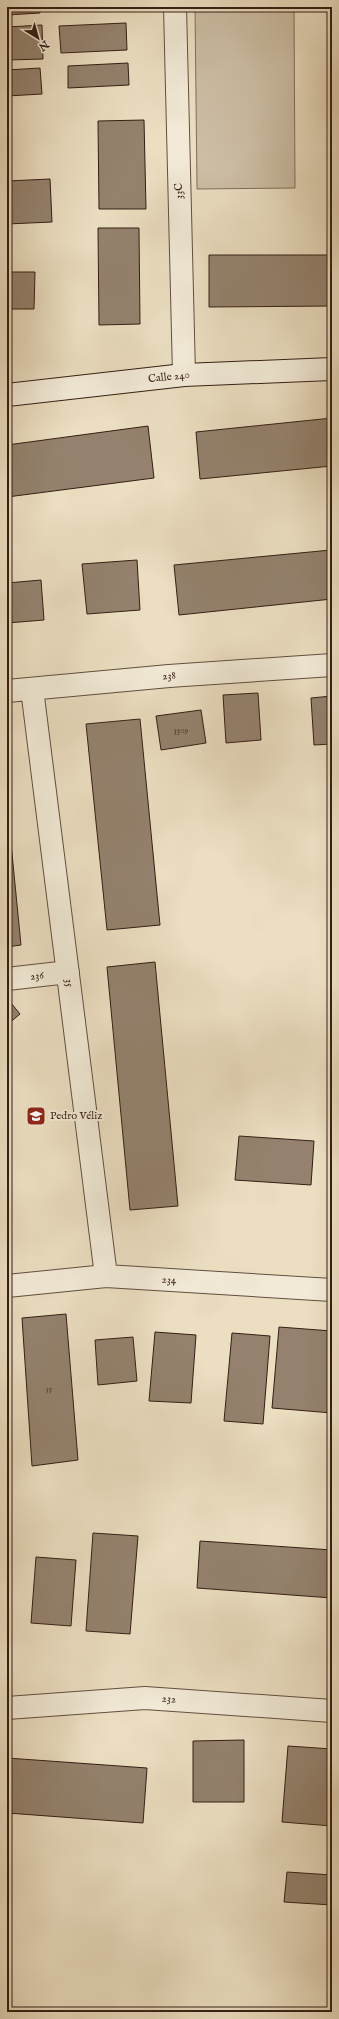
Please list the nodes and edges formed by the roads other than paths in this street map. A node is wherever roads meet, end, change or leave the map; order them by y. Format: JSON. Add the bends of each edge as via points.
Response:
{"nodes":[{"id":1,"x":175,"y":7,"type":"edge"},
{"id":2,"x":332,"y":369,"type":"edge"},
{"id":3,"x":184,"y":375,"type":"junction"},
{"id":4,"x":7,"y":395,"type":"edge"},
{"id":5,"x":332,"y":665,"type":"edge"},
{"id":6,"x":32,"y":689,"type":"junction"},
{"id":7,"x":7,"y":691,"type":"edge"},
{"id":8,"x":68,"y":972,"type":"junction"},
{"id":9,"x":7,"y":979,"type":"edge"},
{"id":10,"x":106,"y":1276,"type":"junction"},
{"id":11,"x":7,"y":1286,"type":"edge"},
{"id":12,"x":332,"y":1290,"type":"edge"},
{"id":13,"x":7,"y":1708,"type":"edge"},
{"id":14,"x":332,"y":1711,"type":"edge"}],
"edges":[{"from":1,"to":3,"type":"street","name":"33C"},
{"from":2,"to":3,"type":"street","name":"Calle 240"},
{"from":3,"to":4,"type":"street","name":"Calle 240"},
{"from":5,"to":6,"type":"street","name":"238","via":[[169,676]]},
{"from":6,"to":7,"type":"street","name":"238"},
{"from":6,"to":8,"type":"street","name":"35"},
{"from":8,"to":9,"type":"street","name":"236"},
{"from":8,"to":10,"type":"street","name":"35"},
{"from":10,"to":11,"type":"street","name":"234"},
{"from":10,"to":12,"type":"street","name":"234"},
{"from":13,"to":14,"type":"street","name":"232","via":[[145,1698]]}]}
